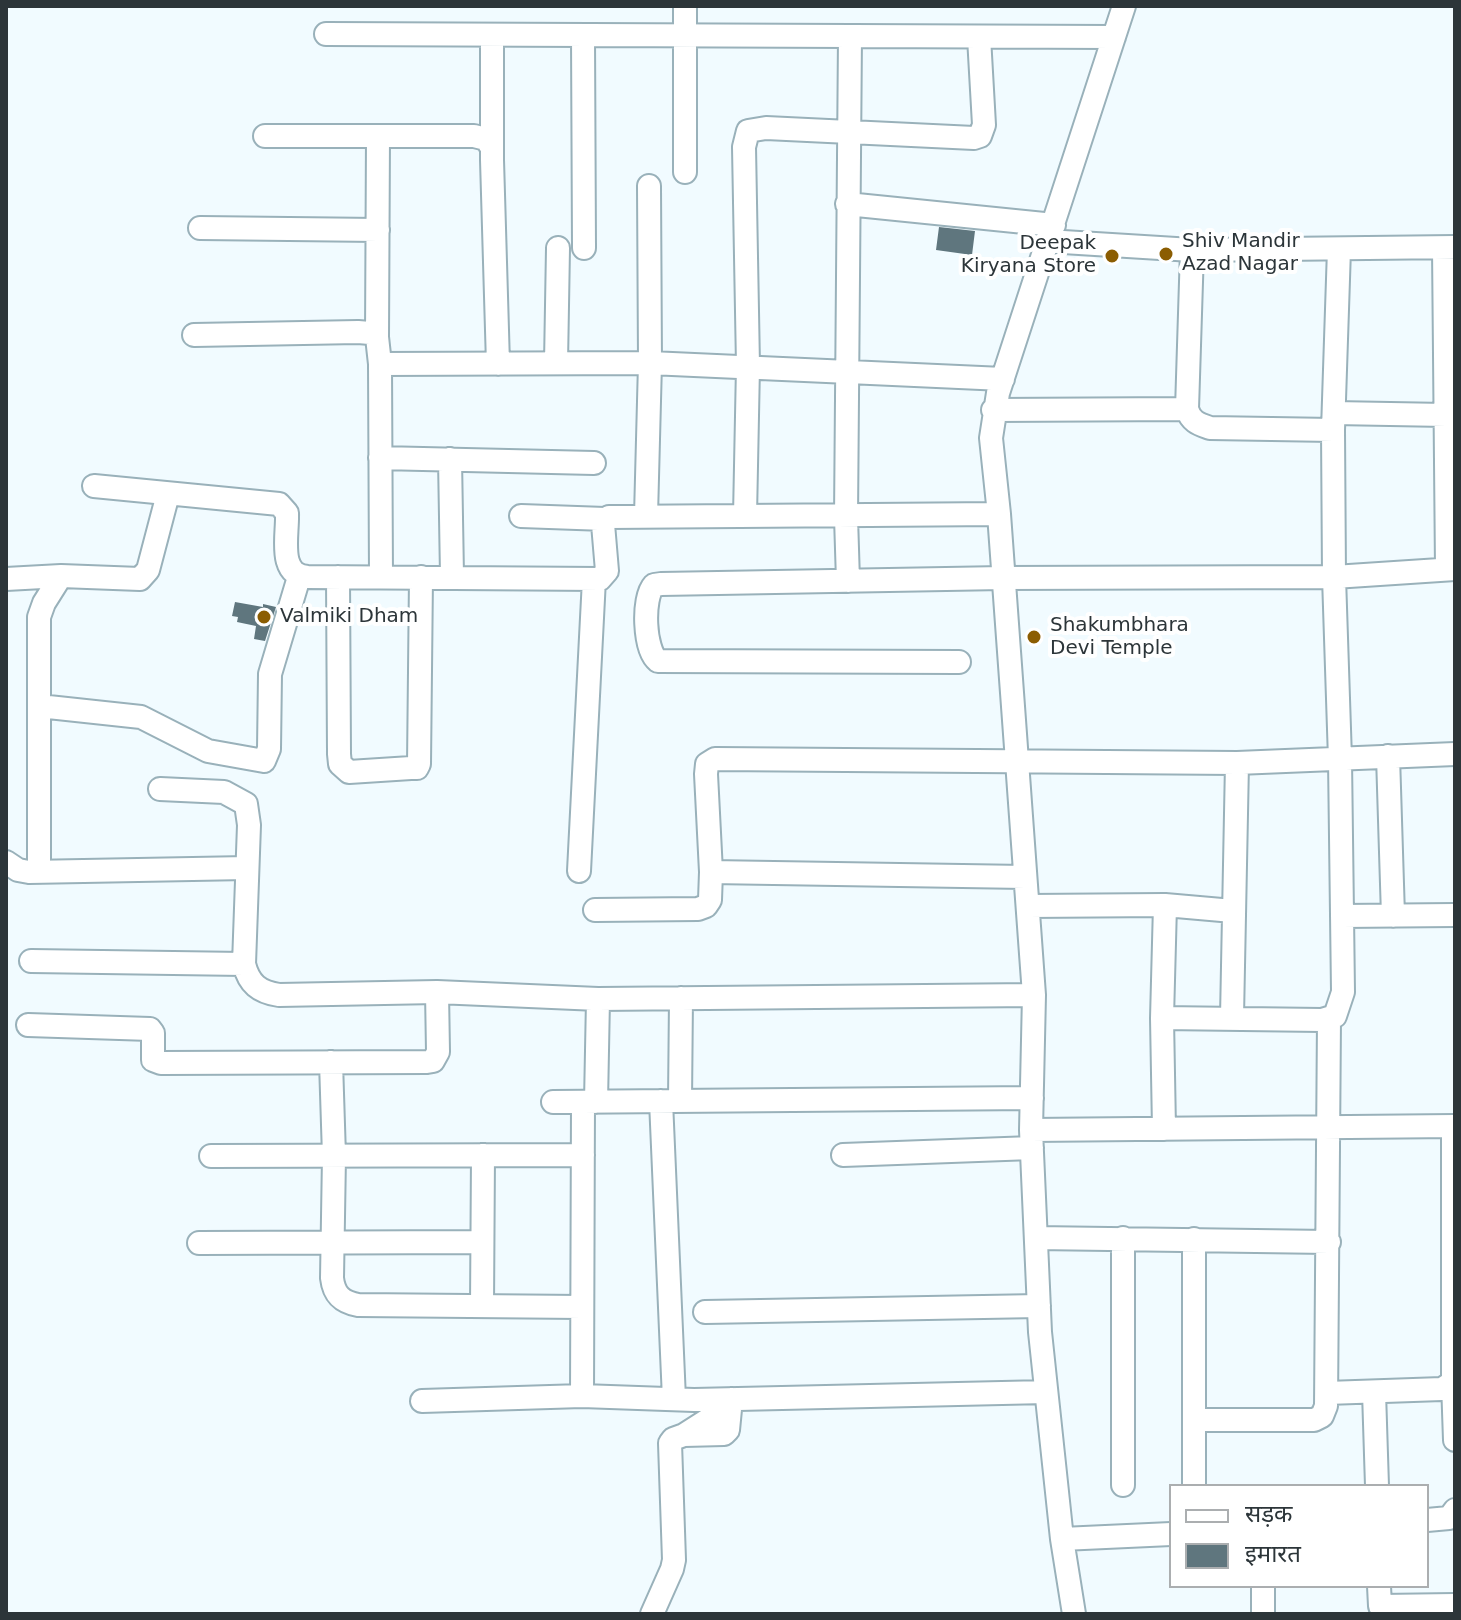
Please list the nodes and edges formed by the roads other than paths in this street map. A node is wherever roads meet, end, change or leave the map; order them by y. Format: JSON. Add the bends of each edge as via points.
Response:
{"nodes":[{"id":1,"x":685,"y":6,"type":"edge"},
{"id":2,"x":1124,"y":6,"type":"edge"},
{"id":3,"x":326,"y":34,"type":"dead end"},
{"id":4,"x":492,"y":35,"type":"junction"},
{"id":5,"x":583,"y":36,"type":"junction"},
{"id":6,"x":685,"y":36,"type":"junction"},
{"id":7,"x":850,"y":36,"type":"junction"},
{"id":8,"x":979,"y":37,"type":"junction"},
{"id":9,"x":1114,"y":37,"type":"junction"},
{"id":10,"x":849,"y":133,"type":"junction"},
{"id":11,"x":265,"y":136,"type":"dead end"},
{"id":12,"x":378,"y":136,"type":"junction"},
{"id":13,"x":492,"y":148,"type":"junction"},
{"id":14,"x":685,"y":172,"type":"dead end"},
{"id":15,"x":649,"y":186,"type":"dead end"},
{"id":16,"x":847,"y":204,"type":"junction"},
{"id":17,"x":200,"y":228,"type":"dead end"},
{"id":18,"x":378,"y":230,"type":"junction"},
{"id":19,"x":1050,"y":233,"type":"junction"},
{"id":20,"x":558,"y":248,"type":"dead end"},
{"id":21,"x":584,"y":248,"type":"dead end"},
{"id":22,"x":1450,"y":248,"type":"edge"},
{"id":23,"x":1339,"y":249,"type":"junction"},
{"id":24,"x":1192,"y":250,"type":"junction"},
{"id":25,"x":194,"y":335,"type":"dead end"},
{"id":26,"x":377,"y":337,"type":"junction"},
{"id":27,"x":556,"y":363,"type":"junction"},
{"id":28,"x":650,"y":363,"type":"junction"},
{"id":29,"x":380,"y":364,"type":"junction"},
{"id":30,"x":498,"y":364,"type":"junction"},
{"id":31,"x":748,"y":366,"type":"junction"},
{"id":32,"x":847,"y":371,"type":"junction"},
{"id":33,"x":1003,"y":379,"type":"junction"},
{"id":34,"x":1187,"y":409,"type":"junction"},
{"id":35,"x":993,"y":410,"type":"junction"},
{"id":36,"x":1446,"y":415,"type":"junction"},
{"id":37,"x":1334,"y":422,"type":"junction"},
{"id":38,"x":380,"y":458,"type":"junction"},
{"id":39,"x":450,"y":459,"type":"junction"},
{"id":40,"x":594,"y":463,"type":"dead end"},
{"id":41,"x":94,"y":486,"type":"dead end"},
{"id":42,"x":168,"y":494,"type":"junction"},
{"id":43,"x":999,"y":514,"type":"junction"},
{"id":44,"x":521,"y":516,"type":"dead end"},
{"id":45,"x":646,"y":516,"type":"junction"},
{"id":46,"x":745,"y":516,"type":"junction"},
{"id":47,"x":846,"y":517,"type":"junction"},
{"id":48,"x":605,"y":519,"type":"junction"},
{"id":49,"x":1451,"y":569,"type":"edge"},
{"id":50,"x":61,"y":576,"type":"junction"},
{"id":51,"x":452,"y":576,"type":"junction"},
{"id":52,"x":299,"y":577,"type":"junction"},
{"id":53,"x":338,"y":577,"type":"junction"},
{"id":54,"x":381,"y":577,"type":"junction"},
{"id":55,"x":421,"y":577,"type":"junction"},
{"id":56,"x":1334,"y":577,"type":"junction"},
{"id":57,"x":1003,"y":578,"type":"junction"},
{"id":58,"x":6,"y":579,"type":"edge"},
{"id":59,"x":594,"y":579,"type":"junction"},
{"id":60,"x":848,"y":581,"type":"junction"},
{"id":61,"x":959,"y":662,"type":"dead end"},
{"id":62,"x":39,"y":706,"type":"junction"},
{"id":63,"x":1455,"y":754,"type":"edge"},
{"id":64,"x":1388,"y":756,"type":"junction"},
{"id":65,"x":1340,"y":759,"type":"junction"},
{"id":66,"x":1016,"y":762,"type":"junction"},
{"id":67,"x":1237,"y":763,"type":"junction"},
{"id":68,"x":160,"y":789,"type":"dead end"},
{"id":69,"x":6,"y":862,"type":"edge"},
{"id":70,"x":247,"y":868,"type":"junction"},
{"id":71,"x":579,"y":871,"type":"dead end"},
{"id":72,"x":39,"y":872,"type":"junction"},
{"id":73,"x":711,"y":872,"type":"junction"},
{"id":74,"x":1025,"y":877,"type":"junction"},
{"id":75,"x":1165,"y":905,"type":"junction"},
{"id":76,"x":1028,"y":906,"type":"junction"},
{"id":77,"x":595,"y":910,"type":"dead end"},
{"id":78,"x":1233,"y":911,"type":"junction"},
{"id":79,"x":1455,"y":915,"type":"edge"},
{"id":80,"x":1342,"y":916,"type":"junction"},
{"id":81,"x":1393,"y":916,"type":"junction"},
{"id":82,"x":31,"y":961,"type":"dead end"},
{"id":83,"x":244,"y":964,"type":"junction"},
{"id":84,"x":437,"y":992,"type":"junction"},
{"id":85,"x":1034,"y":995,"type":"junction"},
{"id":86,"x":681,"y":998,"type":"junction"},
{"id":87,"x":598,"y":999,"type":"junction"},
{"id":88,"x":1232,"y":1017,"type":"junction"},
{"id":89,"x":1162,"y":1018,"type":"junction"},
{"id":90,"x":1329,"y":1019,"type":"junction"},
{"id":91,"x":28,"y":1025,"type":"dead end"},
{"id":92,"x":331,"y":1062,"type":"junction"},
{"id":93,"x":1032,"y":1098,"type":"junction"},
{"id":94,"x":671,"y":1101,"type":"junction"},
{"id":95,"x":553,"y":1102,"type":"dead end"},
{"id":96,"x":589,"y":1102,"type":"junction"},
{"id":97,"x":1327,"y":1126,"type":"junction"},
{"id":98,"x":1454,"y":1126,"type":"edge"},
{"id":99,"x":1164,"y":1129,"type":"junction"},
{"id":100,"x":1032,"y":1139,"type":"junction"},
{"id":101,"x":483,"y":1155,"type":"junction"},
{"id":102,"x":583,"y":1155,"type":"junction"},
{"id":103,"x":843,"y":1155,"type":"dead end"},
{"id":104,"x":211,"y":1156,"type":"dead end"},
{"id":105,"x":334,"y":1156,"type":"junction"},
{"id":106,"x":1454,"y":1236,"type":"edge"},
{"id":107,"x":1036,"y":1238,"type":"junction"},
{"id":108,"x":1123,"y":1238,"type":"junction"},
{"id":109,"x":1194,"y":1239,"type":"junction"},
{"id":110,"x":333,"y":1241,"type":"junction"},
{"id":111,"x":482,"y":1242,"type":"junction"},
{"id":112,"x":1329,"y":1242,"type":"junction"},
{"id":113,"x":199,"y":1243,"type":"dead end"},
{"id":114,"x":482,"y":1306,"type":"junction"},
{"id":115,"x":1039,"y":1306,"type":"junction"},
{"id":116,"x":582,"y":1307,"type":"junction"},
{"id":117,"x":705,"y":1312,"type":"dead end"},
{"id":118,"x":1453,"y":1382,"type":"edge"},
{"id":119,"x":1046,"y":1392,"type":"junction"},
{"id":120,"x":1374,"y":1392,"type":"junction"},
{"id":121,"x":1327,"y":1393,"type":"junction"},
{"id":122,"x":582,"y":1396,"type":"junction"},
{"id":123,"x":678,"y":1399,"type":"junction"},
{"id":124,"x":422,"y":1401,"type":"dead end"},
{"id":125,"x":731,"y":1402,"type":"junction"},
{"id":126,"x":1195,"y":1420,"type":"junction"},
{"id":127,"x":692,"y":1430,"type":"junction"},
{"id":128,"x":1455,"y":1440,"type":"edge"},
{"id":129,"x":1194,"y":1484,"type":"edge"},
{"id":130,"x":1377,"y":1484,"type":"edge"},
{"id":131,"x":1123,"y":1485,"type":"dead end"},
{"id":132,"x":1455,"y":1510,"type":"edge"},
{"id":133,"x":1429,"y":1520,"type":"edge"},
{"id":134,"x":1169,"y":1534,"type":"edge"},
{"id":135,"x":1062,"y":1539,"type":"junction"},
{"id":136,"x":1263,"y":1588,"type":"edge"},
{"id":137,"x":1380,"y":1602,"type":"edge"},
{"id":138,"x":1455,"y":1605,"type":"edge"},
{"id":139,"x":652,"y":1614,"type":"edge"},
{"id":140,"x":1074,"y":1614,"type":"edge"},
{"id":141,"x":1263,"y":1614,"type":"edge"}],
"edges":[{"from":1,"to":6,"type":"street"},
{"from":2,"to":9,"type":"street"},
{"from":3,"to":4,"type":"street"},
{"from":4,"to":5,"type":"street"},
{"from":4,"to":13,"type":"street"},
{"from":5,"to":6,"type":"street"},
{"from":5,"to":21,"type":"street"},
{"from":6,"to":7,"type":"street"},
{"from":6,"to":14,"type":"street"},
{"from":7,"to":8,"type":"street"},
{"from":7,"to":10,"type":"street"},
{"from":8,"to":9,"type":"street"},
{"from":8,"to":10,"type":"street","via":[[984,125],[980,136]]},
{"from":9,"to":19,"type":"street"},
{"from":10,"to":16,"type":"street"},
{"from":10,"to":31,"type":"street","via":[[748,131]]},
{"from":11,"to":12,"type":"street"},
{"from":12,"to":13,"type":"street","via":[[474,136],[486,139]]},
{"from":12,"to":18,"type":"street"},
{"from":13,"to":30,"type":"street"},
{"from":15,"to":28,"type":"street"},
{"from":16,"to":19,"type":"street"},
{"from":16,"to":32,"type":"street"},
{"from":17,"to":18,"type":"street"},
{"from":18,"to":26,"type":"street"},
{"from":19,"to":24,"type":"street"},
{"from":19,"to":33,"type":"street"},
{"from":20,"to":27,"type":"street"},
{"from":22,"to":23,"type":"street"},
{"from":22,"to":36,"type":"street"},
{"from":23,"to":24,"type":"street"},
{"from":23,"to":37,"type":"street"},
{"from":24,"to":34,"type":"street"},
{"from":25,"to":26,"type":"street","via":[[358,332]]},
{"from":26,"to":29,"type":"street"},
{"from":27,"to":28,"type":"street"},
{"from":27,"to":30,"type":"street"},
{"from":28,"to":31,"type":"street"},
{"from":28,"to":45,"type":"street"},
{"from":29,"to":30,"type":"street"},
{"from":29,"to":38,"type":"street"},
{"from":31,"to":32,"type":"street"},
{"from":31,"to":46,"type":"street"},
{"from":32,"to":33,"type":"street"},
{"from":32,"to":47,"type":"street"},
{"from":33,"to":35,"type":"street"},
{"from":34,"to":35,"type":"street"},
{"from":34,"to":37,"type":"street","via":[[1195,423],[1210,428]]},
{"from":35,"to":43,"type":"street"},
{"from":36,"to":37,"type":"street"},
{"from":36,"to":49,"type":"street"},
{"from":37,"to":56,"type":"street"},
{"from":38,"to":39,"type":"street"},
{"from":38,"to":54,"type":"street"},
{"from":39,"to":40,"type":"street"},
{"from":39,"to":51,"type":"street"},
{"from":41,"to":42,"type":"street"},
{"from":42,"to":50,"type":"street","via":[[145,576]]},
{"from":42,"to":52,"type":"street","via":[[279,504],[287,513],[288,566]]},
{"from":43,"to":47,"type":"street"},
{"from":43,"to":57,"type":"street"},
{"from":44,"to":48,"type":"street"},
{"from":45,"to":46,"type":"street"},
{"from":45,"to":48,"type":"street"},
{"from":46,"to":47,"type":"street"},
{"from":47,"to":60,"type":"street"},
{"from":48,"to":59,"type":"street","via":[[607,571],[605,577]]},
{"from":49,"to":56,"type":"street"},
{"from":50,"to":58,"type":"street"},
{"from":50,"to":62,"type":"street","via":[[39,617]]},
{"from":51,"to":55,"type":"street"},
{"from":51,"to":59,"type":"street"},
{"from":52,"to":53,"type":"street"},
{"from":52,"to":62,"type":"street","via":[[270,674],[269,749],[264,761],[208,751],[141,717]]},
{"from":53,"to":54,"type":"street"},
{"from":53,"to":55,"type":"street","via":[[339,754],[349,772],[419,764]]},
{"from":54,"to":55,"type":"street"},
{"from":56,"to":57,"type":"street"},
{"from":56,"to":65,"type":"street"},
{"from":57,"to":60,"type":"street"},
{"from":57,"to":66,"type":"street"},
{"from":59,"to":71,"type":"street"},
{"from":60,"to":61,"type":"street","via":[[654,585],[647,595],[651,656],[668,663]]},
{"from":62,"to":72,"type":"street"},
{"from":63,"to":64,"type":"street"},
{"from":64,"to":65,"type":"street"},
{"from":64,"to":81,"type":"street"},
{"from":65,"to":67,"type":"street"},
{"from":65,"to":80,"type":"street"},
{"from":66,"to":67,"type":"street"},
{"from":66,"to":73,"type":"street","via":[[715,759],[707,764],[706,774]]},
{"from":66,"to":74,"type":"street"},
{"from":67,"to":78,"type":"street"},
{"from":68,"to":70,"type":"street","via":[[224,792],[246,804]]},
{"from":69,"to":72,"type":"street","via":[[18,870]]},
{"from":70,"to":72,"type":"street"},
{"from":70,"to":83,"type":"street"},
{"from":73,"to":74,"type":"street"},
{"from":73,"to":77,"type":"street","via":[[710,900],[698,909]]},
{"from":74,"to":76,"type":"street"},
{"from":75,"to":76,"type":"street"},
{"from":75,"to":78,"type":"street"},
{"from":75,"to":89,"type":"street"},
{"from":76,"to":85,"type":"street"},
{"from":78,"to":88,"type":"street"},
{"from":79,"to":81,"type":"street"},
{"from":80,"to":81,"type":"street"},
{"from":80,"to":90,"type":"street","via":[[1343,992],[1340,1007]]},
{"from":82,"to":83,"type":"street"},
{"from":83,"to":84,"type":"street","via":[[255,987],[279,995]]},
{"from":84,"to":87,"type":"street"},
{"from":84,"to":92,"type":"street","via":[[438,1052],[433,1061]]},
{"from":85,"to":86,"type":"street"},
{"from":85,"to":93,"type":"street"},
{"from":86,"to":87,"type":"street"},
{"from":86,"to":94,"type":"street"},
{"from":87,"to":96,"type":"street"},
{"from":88,"to":89,"type":"street"},
{"from":88,"to":90,"type":"street"},
{"from":89,"to":99,"type":"street"},
{"from":90,"to":97,"type":"street"},
{"from":91,"to":92,"type":"street","via":[[150,1029],[153,1060],[161,1063]]},
{"from":92,"to":105,"type":"street"},
{"from":93,"to":94,"type":"street"},
{"from":93,"to":100,"type":"street"},
{"from":94,"to":96,"type":"street"},
{"from":94,"to":123,"type":"street"},
{"from":95,"to":96,"type":"street"},
{"from":96,"to":102,"type":"street"},
{"from":97,"to":98,"type":"street"},
{"from":97,"to":99,"type":"street"},
{"from":97,"to":112,"type":"street"},
{"from":98,"to":106,"type":"street"},
{"from":99,"to":100,"type":"street"},
{"from":100,"to":103,"type":"street"},
{"from":100,"to":107,"type":"street"},
{"from":101,"to":102,"type":"street"},
{"from":101,"to":105,"type":"street"},
{"from":101,"to":111,"type":"street"},
{"from":102,"to":116,"type":"street"},
{"from":104,"to":105,"type":"street"},
{"from":105,"to":110,"type":"street"},
{"from":106,"to":118,"type":"street"},
{"from":107,"to":108,"type":"street"},
{"from":107,"to":115,"type":"street"},
{"from":108,"to":109,"type":"street"},
{"from":108,"to":131,"type":"street"},
{"from":109,"to":112,"type":"street"},
{"from":109,"to":126,"type":"street"},
{"from":110,"to":111,"type":"street"},
{"from":110,"to":113,"type":"street"},
{"from":110,"to":114,"type":"street","via":[[333,1287],[349,1303]]},
{"from":111,"to":114,"type":"street"},
{"from":112,"to":121,"type":"street"},
{"from":114,"to":116,"type":"street"},
{"from":115,"to":117,"type":"street"},
{"from":115,"to":119,"type":"street"},
{"from":116,"to":122,"type":"street"},
{"from":118,"to":120,"type":"street","via":[[1442,1389]]},
{"from":118,"to":128,"type":"street"},
{"from":119,"to":125,"type":"street"},
{"from":119,"to":135,"type":"street"},
{"from":120,"to":121,"type":"street"},
{"from":120,"to":130,"type":"street"},
{"from":121,"to":126,"type":"street","via":[[1322,1416],[1314,1420]]},
{"from":122,"to":123,"type":"street"},
{"from":122,"to":124,"type":"street"},
{"from":123,"to":125,"type":"street"},
{"from":123,"to":127,"type":"street"},
{"from":125,"to":127,"type":"street","via":[[724,1434]]},
{"from":126,"to":129,"type":"street"},
{"from":127,"to":139,"type":"street","via":[[670,1443],[674,1560]]},
{"from":132,"to":133,"type":"street","via":[[1449,1518]]},
{"from":134,"to":135,"type":"street"},
{"from":135,"to":140,"type":"street"},
{"from":136,"to":141,"type":"street"},
{"from":137,"to":138,"type":"street"}]}
